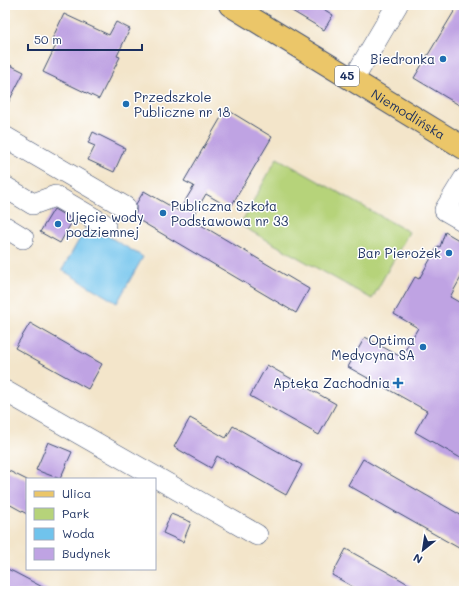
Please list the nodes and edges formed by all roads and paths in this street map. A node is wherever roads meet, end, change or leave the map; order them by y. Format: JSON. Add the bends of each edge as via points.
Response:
{"nodes":[{"id":1,"x":230,"y":5,"type":"edge"},
{"id":2,"x":397,"y":5,"type":"edge"},
{"id":3,"x":353,"y":80,"type":"junction"},
{"id":4,"x":6,"y":142,"type":"edge"},
{"id":5,"x":464,"y":148,"type":"edge"},
{"id":6,"x":464,"y":179,"type":"edge"},
{"id":7,"x":5,"y":187,"type":"edge"},
{"id":8,"x":125,"y":207,"type":"dead end"},
{"id":9,"x":464,"y":221,"type":"edge"},
{"id":10,"x":105,"y":225,"type":"dead end"},
{"id":11,"x":5,"y":228,"type":"edge"},
{"id":12,"x":23,"y":238,"type":"dead end"},
{"id":13,"x":5,"y":391,"type":"edge"},
{"id":14,"x":257,"y":535,"type":"dead end"}],
"edges":[{"from":1,"to":3,"type":"main road","name":"Niemodlińska","number":"45"},
{"from":2,"to":3,"type":"street"},
{"from":3,"to":5,"type":"main road","name":"Niemodlińska","number":"45"},
{"from":4,"to":8,"type":"street"},
{"from":6,"to":9,"type":"street","via":[[445,210]]},
{"from":7,"to":10,"type":"street","via":[[33,204],[55,196]]},
{"from":11,"to":12,"type":"street"},
{"from":13,"to":14,"type":"street"}]}
